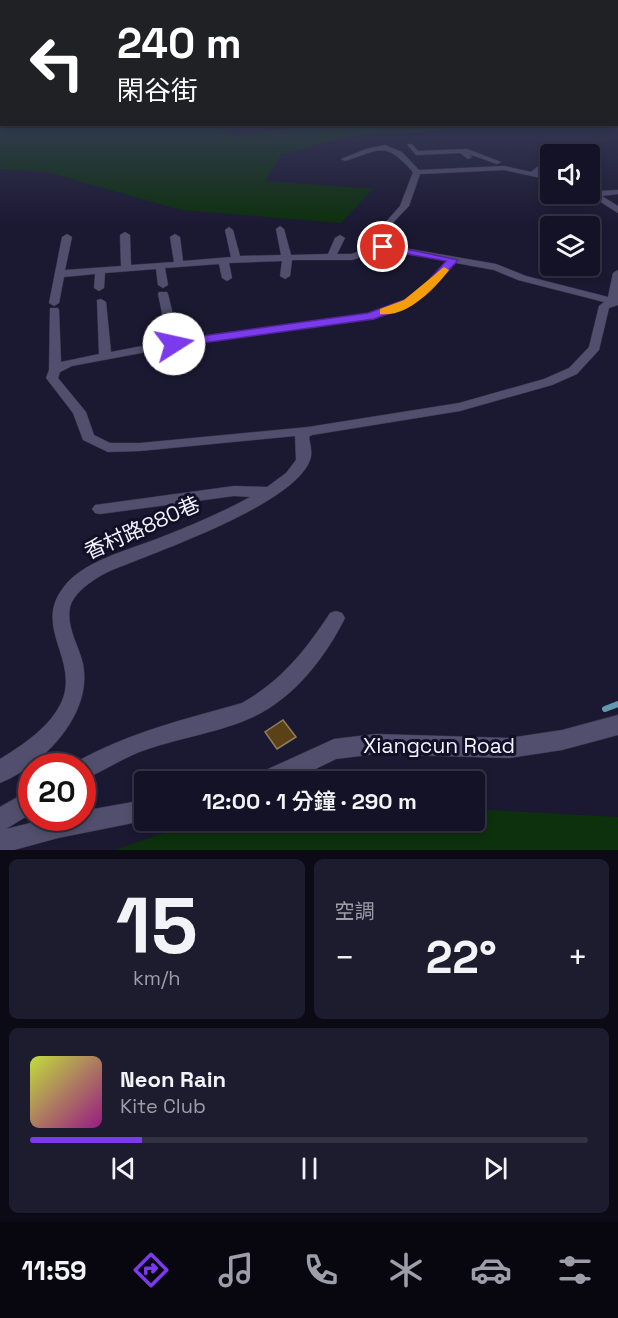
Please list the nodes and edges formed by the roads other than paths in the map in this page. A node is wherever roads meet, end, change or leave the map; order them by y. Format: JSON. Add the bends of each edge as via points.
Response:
{"nodes":[{"id":1,"x":410,"y":145,"type":"dead end"},
{"id":2,"x":462,"y":151,"type":"junction"},
{"id":3,"x":345,"y":159,"type":"dead end"},
{"id":4,"x":481,"y":168,"type":"junction"},
{"id":5,"x":540,"y":170,"type":"edge"},
{"id":6,"x":417,"y":172,"type":"junction"},
{"id":7,"x":537,"y":172,"type":"junction"},
{"id":8,"x":540,"y":173,"type":"edge"},
{"id":9,"x":600,"y":192,"type":"edge"},
{"id":10,"x":617,"y":192,"type":"edge"},
{"id":11,"x":600,"y":198,"type":"edge"},
{"id":12,"x":618,"y":210,"type":"edge"},
{"id":13,"x":280,"y":229,"type":"dead end"},
{"id":14,"x":229,"y":230,"type":"dead end"},
{"id":15,"x":125,"y":235,"type":"dead end"},
{"id":16,"x":67,"y":237,"type":"dead end"},
{"id":17,"x":175,"y":237,"type":"dead end"},
{"id":18,"x":340,"y":238,"type":"dead end"},
{"id":19,"x":383,"y":247,"type":"junction"},
{"id":20,"x":286,"y":258,"type":"junction"},
{"id":21,"x":331,"y":258,"type":"junction"},
{"id":22,"x":236,"y":259,"type":"junction"},
{"id":23,"x":223,"y":260,"type":"junction"},
{"id":24,"x":453,"y":260,"type":"junction"},
{"id":25,"x":179,"y":264,"type":"junction"},
{"id":26,"x":160,"y":265,"type":"junction"},
{"id":27,"x":126,"y":268,"type":"junction"},
{"id":28,"x":100,"y":270,"type":"junction"},
{"id":29,"x":618,"y":273,"type":"edge"},
{"id":30,"x":59,"y":274,"type":"junction"},
{"id":31,"x":285,"y":276,"type":"dead end"},
{"id":32,"x":227,"y":278,"type":"dead end"},
{"id":33,"x":617,"y":286,"type":"edge"},
{"id":34,"x":99,"y":288,"type":"dead end"},
{"id":35,"x":102,"y":302,"type":"dead end"},
{"id":36,"x":615,"y":302,"type":"edge"},
{"id":37,"x":174,"y":344,"type":"junction"},
{"id":38,"x":105,"y":356,"type":"junction"},
{"id":39,"x":55,"y":370,"type":"junction"},
{"id":40,"x":308,"y":431,"type":"junction"},
{"id":41,"x":268,"y":492,"type":"junction"},
{"id":42,"x":100,"y":509,"type":"dead end"},
{"id":43,"x":336,"y":618,"type":"dead end"},
{"id":44,"x":618,"y":725,"type":"edge"},
{"id":45,"x":96,"y":763,"type":"edge"},
{"id":46,"x":288,"y":771,"type":"edge"},
{"id":47,"x":0,"y":772,"type":"edge"},
{"id":48,"x":18,"y":809,"type":"edge"},
{"id":49,"x":134,"y":813,"type":"edge"},
{"id":50,"x":0,"y":820,"type":"edge"},
{"id":51,"x":0,"y":842,"type":"edge"}],
"edges":[{"from":1,"to":2,"type":"street","via":[[416,153]]},
{"from":2,"to":4,"type":"street"},
{"from":2,"to":7,"type":"street","via":[[474,152],[485,161]]},
{"from":3,"to":6,"type":"street","via":[[374,148],[393,148]]},
{"from":4,"to":6,"type":"street"},
{"from":4,"to":7,"type":"street"},
{"from":5,"to":7,"type":"street"},
{"from":6,"to":19,"type":"street","via":[[413,191],[396,218],[382,226],[379,237]]},
{"from":7,"to":8,"type":"street"},
{"from":9,"to":10,"type":"street"},
{"from":11,"to":12,"type":"street"},
{"from":13,"to":20,"type":"street"},
{"from":14,"to":22,"type":"street"},
{"from":15,"to":27,"type":"street"},
{"from":16,"to":30,"type":"street"},
{"from":17,"to":25,"type":"street"},
{"from":18,"to":21,"type":"street"},
{"from":19,"to":21,"type":"street"},
{"from":19,"to":24,"type":"street"},
{"from":20,"to":21,"type":"street"},
{"from":20,"to":22,"type":"street"},
{"from":20,"to":31,"type":"street"},
{"from":22,"to":23,"type":"street"},
{"from":23,"to":25,"type":"street"},
{"from":23,"to":32,"type":"street"},
{"from":24,"to":36,"type":"street","via":[[496,267],[522,278]]},
{"from":24,"to":37,"type":"street","via":[[426,290],[408,302],[370,316]]},
{"from":25,"to":26,"type":"street"},
{"from":26,"to":27,"type":"street"},
{"from":26,"to":37,"type":"street"},
{"from":27,"to":28,"type":"street"},
{"from":28,"to":30,"type":"street"},
{"from":28,"to":34,"type":"street"},
{"from":29,"to":33,"type":"street"},
{"from":30,"to":39,"type":"street","via":[[54,306]]},
{"from":33,"to":36,"type":"street"},
{"from":35,"to":38,"type":"street"},
{"from":36,"to":40,"type":"street","via":[[604,306],[595,348],[573,371],[548,382],[460,407]]},
{"from":37,"to":38,"type":"street"},
{"from":38,"to":39,"type":"street"},
{"from":39,"to":40,"type":"street","via":[[52,378],[79,412],[88,437],[108,448]]},
{"from":40,"to":41,"type":"street","name":"香村路880巷","via":[[302,436],[304,460],[294,475]]},
{"from":41,"to":42,"type":"street","name":"香村路880巷","via":[[234,491]]},
{"from":41,"to":47,"type":"street","name":"香村路880巷","via":[[223,517],[87,575],[65,595],[59,610],[73,659],[74,694],[60,722]]},
{"from":43,"to":45,"type":"street","via":[[305,666],[262,703],[127,747]]},
{"from":44,"to":46,"type":"street","name":"Xiangcun Road","via":[[562,740],[509,748],[376,744],[334,749]]},
{"from":48,"to":50,"type":"street"},
{"from":49,"to":51,"type":"street"}]}
